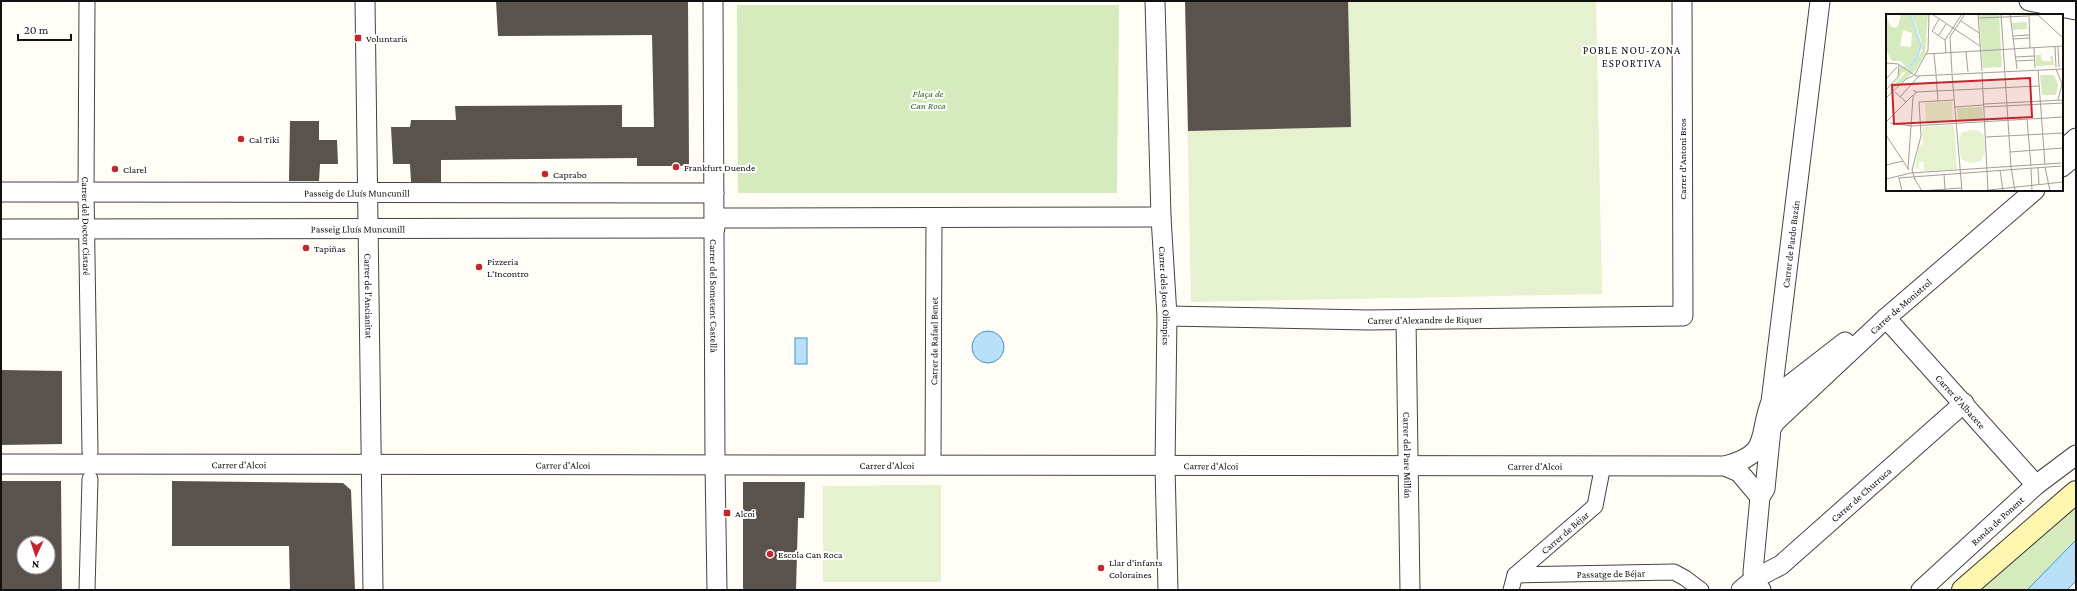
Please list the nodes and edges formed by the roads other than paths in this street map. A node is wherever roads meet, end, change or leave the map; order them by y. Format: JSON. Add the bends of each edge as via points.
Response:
{"nodes":[{"id":1,"x":87,"y":1,"type":"edge"},
{"id":2,"x":365,"y":1,"type":"edge"},
{"id":3,"x":713,"y":1,"type":"edge"},
{"id":4,"x":1155,"y":1,"type":"edge"},
{"id":5,"x":1682,"y":1,"type":"edge"},
{"id":6,"x":1820,"y":1,"type":"edge"},
{"id":7,"x":2029,"y":1,"type":"edge"},
{"id":8,"x":2076,"y":10,"type":"edge"},
{"id":9,"x":2076,"y":138,"type":"edge"},
{"id":10,"x":2063,"y":150,"type":"edge"},
{"id":11,"x":2076,"y":155,"type":"edge"},
{"id":12,"x":2063,"y":166,"type":"edge"},
{"id":13,"x":2016,"y":191,"type":"edge"},
{"id":14,"x":2034,"y":191,"type":"edge"},
{"id":15,"x":1,"y":192,"type":"edge"},
{"id":16,"x":86,"y":192,"type":"junction"},
{"id":17,"x":367,"y":193,"type":"junction"},
{"id":18,"x":714,"y":193,"type":"junction"},
{"id":19,"x":1161,"y":216,"type":"junction"},
{"id":20,"x":934,"y":217,"type":"junction"},
{"id":21,"x":715,"y":223,"type":"junction"},
{"id":22,"x":368,"y":228,"type":"junction"},
{"id":23,"x":1,"y":229,"type":"edge"},
{"id":24,"x":87,"y":229,"type":"junction"},
{"id":25,"x":1167,"y":316,"type":"junction"},
{"id":26,"x":1683,"y":316,"type":"joint"},
{"id":27,"x":1886,"y":318,"type":"junction"},
{"id":28,"x":1406,"y":320,"type":"junction"},
{"id":29,"x":1771,"y":402,"type":"junction"},
{"id":30,"x":1964,"y":403,"type":"junction"},
{"id":31,"x":90,"y":452,"type":"dead end"},
{"id":32,"x":2076,"y":455,"type":"edge"},
{"id":33,"x":1,"y":464,"type":"edge"},
{"id":34,"x":715,"y":464,"type":"junction"},
{"id":35,"x":371,"y":465,"type":"junction"},
{"id":36,"x":933,"y":465,"type":"junction"},
{"id":37,"x":1407,"y":465,"type":"junction"},
{"id":38,"x":1603,"y":465,"type":"junction"},
{"id":39,"x":1165,"y":466,"type":"junction"},
{"id":40,"x":1725,"y":466,"type":"junction"},
{"id":41,"x":90,"y":479,"type":"dead end"},
{"id":42,"x":2036,"y":485,"type":"junction"},
{"id":43,"x":2076,"y":492,"type":"edge"},
{"id":44,"x":1760,"y":497,"type":"junction"},
{"id":45,"x":1515,"y":575,"type":"junction"},
{"id":46,"x":1752,"y":586,"type":"edge"},
{"id":47,"x":87,"y":590,"type":"edge"},
{"id":48,"x":373,"y":590,"type":"edge"},
{"id":49,"x":717,"y":590,"type":"edge"},
{"id":50,"x":1168,"y":590,"type":"edge"},
{"id":51,"x":1410,"y":590,"type":"edge"},
{"id":52,"x":1511,"y":590,"type":"edge"},
{"id":53,"x":1701,"y":590,"type":"edge"},
{"id":54,"x":1920,"y":590,"type":"edge"},
{"id":55,"x":1963,"y":590,"type":"edge"}],
"edges":[{"from":1,"to":16,"type":"street","name":"Carrer del Doctor Cistaré"},
{"from":2,"to":17,"type":"street","name":"Carrer de l'Ancianitat"},
{"from":3,"to":18,"type":"street","name":"Carrer del Sometent Castellà"},
{"from":4,"to":19,"type":"street","name":"Carrer dels Jocs Olimpics"},
{"from":5,"to":26,"type":"street","name":"Carrer d'Antoni Bros"},
{"from":6,"to":29,"type":"street","name":"Carrer de Pardo Bazán"},
{"from":7,"to":8,"type":"street"},
{"from":9,"to":10,"type":"street"},
{"from":11,"to":12,"type":"street"},
{"from":13,"to":29,"type":"street","name":"Carrer de Monistrol","via":[[1846,341]]},
{"from":14,"to":27,"type":"street","name":"Carrer de Monistrol"},
{"from":15,"to":16,"type":"street","name":"Passeig de Lluís Muncunill"},
{"from":16,"to":17,"type":"street","name":"Passeig de Lluís Muncunill"},
{"from":16,"to":24,"type":"street","name":"Carrer del Doctor Cistaré"},
{"from":17,"to":18,"type":"street","name":"Passeig de Lluís Muncunill"},
{"from":17,"to":22,"type":"street","name":"Carrer de l'Ancianitat"},
{"from":18,"to":21,"type":"street","name":"Carrer del Sometent Castellà"},
{"from":19,"to":20,"type":"street"},
{"from":19,"to":25,"type":"street","name":"Carrer dels Jocs Olimpics"},
{"from":20,"to":21,"type":"street"},
{"from":20,"to":36,"type":"street","name":"Carrer de Rafael Benet"},
{"from":21,"to":22,"type":"street","name":"Passeig Lluís Muncunill"},
{"from":21,"to":34,"type":"street","name":"Carrer del Sometent Castellà"},
{"from":22,"to":24,"type":"street","name":"Passeig Lluís Muncunill"},
{"from":22,"to":35,"type":"street","name":"Carrer de l'Ancianitat"},
{"from":23,"to":24,"type":"street","name":"Passeig Lluís Muncunill"},
{"from":24,"to":31,"type":"street","name":"Carrer del Doctor Cistaré"},
{"from":25,"to":28,"type":"street","name":"Carrer d'Alexandre de Riquer"},
{"from":25,"to":39,"type":"street","name":"Carrer dels Jocs Olimpics"},
{"from":26,"to":28,"type":"street","name":"Carrer d'Alexandre de Riquer"},
{"from":27,"to":30,"type":"street","name":"Carrer d'Albacete"},
{"from":27,"to":44,"type":"street","name":"Carrer de Monistrol","via":[[1771,429],[1765,489]]},
{"from":28,"to":37,"type":"street","name":"Carrer del Pare Millán"},
{"from":29,"to":40,"type":"street","name":"Carrer de Pardo Bazán","via":[[1759,447],[1751,455]]},
{"from":30,"to":42,"type":"street","name":"Carrer d'Albacete"},
{"from":30,"to":46,"type":"street","name":"Carrer de Churruca","via":[[1781,565]]},
{"from":32,"to":42,"type":"street","name":"Ronda de Ponent"},
{"from":33,"to":35,"type":"street","name":"Carrer d'Alcoi"},
{"from":34,"to":35,"type":"street","name":"Carrer d'Alcoi"},
{"from":34,"to":36,"type":"street","name":"Carrer d'Alcoi"},
{"from":34,"to":49,"type":"street","name":"Carrer del Sometent Castellà"},
{"from":35,"to":48,"type":"street","name":"Carrer de l'Ancianitat"},
{"from":36,"to":39,"type":"street","name":"Carrer d'Alcoi"},
{"from":37,"to":38,"type":"street","name":"Carrer d'Alcoi"},
{"from":37,"to":39,"type":"street","name":"Carrer d'Alcoi"},
{"from":37,"to":51,"type":"street","name":"Carrer del Pare Millán"},
{"from":38,"to":40,"type":"street","name":"Carrer d'Alcoi"},
{"from":38,"to":45,"type":"street","name":"Carrer de Béjar","via":[[1595,506]]},
{"from":39,"to":50,"type":"street","name":"Carrer dels Jocs Olimpics"},
{"from":40,"to":44,"type":"street","name":"Carrer d'Alcoi","via":[[1739,472]]},
{"from":41,"to":47,"type":"street"},
{"from":42,"to":54,"type":"street","name":"Ronda de Ponent"},
{"from":43,"to":55,"type":"main road"},
{"from":44,"to":46,"type":"street"},
{"from":45,"to":52,"type":"street"},
{"from":45,"to":53,"type":"street","name":"Passatge de Béjar","via":[[1674,572]]}]}
